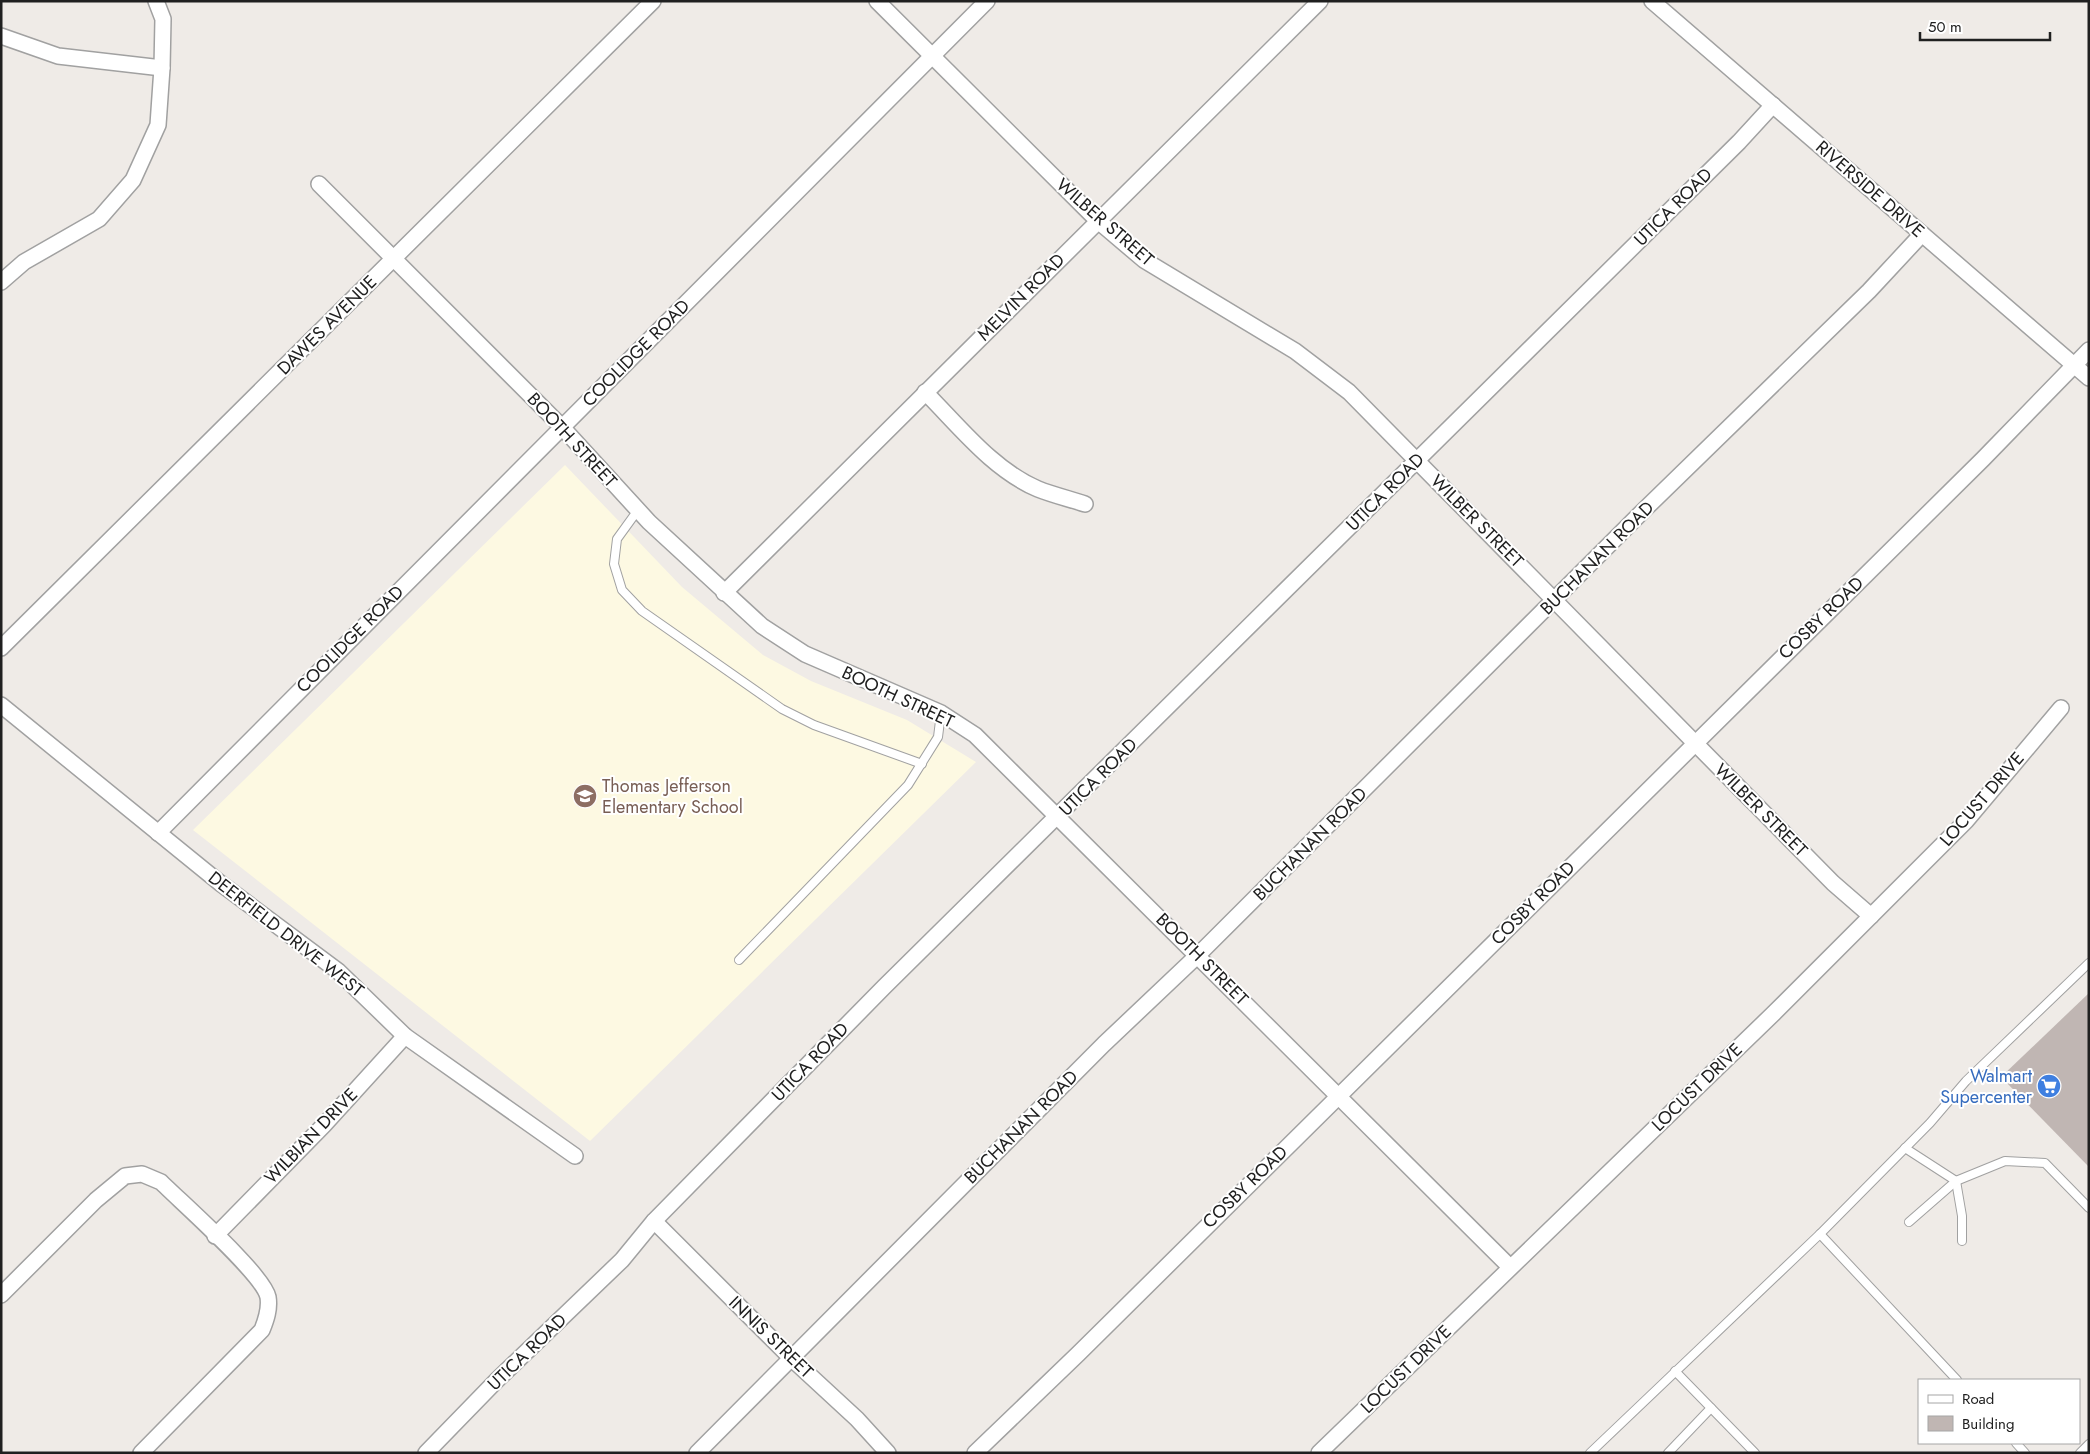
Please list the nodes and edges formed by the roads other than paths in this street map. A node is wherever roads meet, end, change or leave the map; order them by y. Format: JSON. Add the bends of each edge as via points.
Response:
{"nodes":[{"id":1,"x":156,"y":1,"type":"edge"},
{"id":2,"x":653,"y":1,"type":"edge"},
{"id":3,"x":876,"y":1,"type":"edge"},
{"id":4,"x":987,"y":1,"type":"edge"},
{"id":5,"x":1320,"y":1,"type":"edge"},
{"id":6,"x":1652,"y":1,"type":"edge"},
{"id":7,"x":1,"y":36,"type":"edge"},
{"id":8,"x":932,"y":56,"type":"junction"},
{"id":9,"x":162,"y":68,"type":"junction"},
{"id":10,"x":1773,"y":105,"type":"junction"},
{"id":11,"x":319,"y":184,"type":"dead end"},
{"id":12,"x":1098,"y":221,"type":"junction"},
{"id":13,"x":1922,"y":234,"type":"junction"},
{"id":14,"x":394,"y":258,"type":"junction"},
{"id":15,"x":1,"y":282,"type":"edge"},
{"id":16,"x":2089,"y":350,"type":"edge"},
{"id":17,"x":2073,"y":364,"type":"junction"},
{"id":18,"x":2089,"y":378,"type":"edge"},
{"id":19,"x":925,"y":392,"type":"junction"},
{"id":20,"x":562,"y":427,"type":"junction"},
{"id":21,"x":1416,"y":460,"type":"junction"},
{"id":22,"x":1085,"y":504,"type":"dead end"},
{"id":23,"x":638,"y":510,"type":"junction"},
{"id":24,"x":724,"y":593,"type":"junction"},
{"id":25,"x":1556,"y":599,"type":"junction"},
{"id":26,"x":1,"y":648,"type":"edge"},
{"id":27,"x":1,"y":705,"type":"edge"},
{"id":28,"x":2061,"y":708,"type":"dead end"},
{"id":29,"x":941,"y":713,"type":"junction"},
{"id":30,"x":1694,"y":742,"type":"junction"},
{"id":31,"x":922,"y":764,"type":"junction"},
{"id":32,"x":1059,"y":816,"type":"junction"},
{"id":33,"x":158,"y":833,"type":"junction"},
{"id":34,"x":1871,"y":916,"type":"junction"},
{"id":35,"x":1198,"y":955,"type":"junction"},
{"id":36,"x":739,"y":960,"type":"dead end"},
{"id":37,"x":2089,"y":963,"type":"edge"},
{"id":38,"x":405,"y":1036,"type":"junction"},
{"id":39,"x":1338,"y":1097,"type":"junction"},
{"id":40,"x":1905,"y":1148,"type":"junction"},
{"id":41,"x":575,"y":1156,"type":"dead end"},
{"id":42,"x":1956,"y":1181,"type":"junction"},
{"id":43,"x":2089,"y":1208,"type":"edge"},
{"id":44,"x":654,"y":1221,"type":"junction"},
{"id":45,"x":1909,"y":1222,"type":"dead end"},
{"id":46,"x":1820,"y":1234,"type":"junction"},
{"id":47,"x":215,"y":1236,"type":"junction"},
{"id":48,"x":1962,"y":1241,"type":"dead end"},
{"id":49,"x":1510,"y":1267,"type":"junction"},
{"id":50,"x":1,"y":1295,"type":"edge"},
{"id":51,"x":792,"y":1359,"type":"junction"},
{"id":52,"x":1675,"y":1371,"type":"junction"},
{"id":53,"x":1956,"y":1379,"type":"edge"},
{"id":54,"x":1711,"y":1408,"type":"junction"},
{"id":55,"x":2089,"y":1444,"type":"edge"},
{"id":56,"x":141,"y":1453,"type":"edge"},
{"id":57,"x":426,"y":1453,"type":"edge"},
{"id":58,"x":697,"y":1453,"type":"edge"},
{"id":59,"x":888,"y":1453,"type":"edge"},
{"id":60,"x":975,"y":1453,"type":"edge"},
{"id":61,"x":1319,"y":1453,"type":"edge"},
{"id":62,"x":1590,"y":1453,"type":"edge"},
{"id":63,"x":1668,"y":1453,"type":"edge"},
{"id":64,"x":1755,"y":1453,"type":"edge"},
{"id":65,"x":2080,"y":1453,"type":"edge"}],
"edges":[{"from":1,"to":9,"type":"street","via":[[163,19]]},
{"from":2,"to":14,"type":"street","name":"DAWES AVENUE"},
{"from":3,"to":8,"type":"street","name":"WILBER STREET"},
{"from":4,"to":8,"type":"street","name":"COOLIDGE ROAD"},
{"from":5,"to":12,"type":"street","name":"MELVIN ROAD"},
{"from":6,"to":10,"type":"street","name":"RIVERSIDE DRIVE"},
{"from":7,"to":9,"type":"street","via":[[58,56]]},
{"from":8,"to":12,"type":"street","name":"WILBER STREET"},
{"from":8,"to":20,"type":"street","name":"COOLIDGE ROAD"},
{"from":9,"to":15,"type":"street","via":[[158,125],[133,180],[99,219],[24,262]]},
{"from":10,"to":13,"type":"street","name":"RIVERSIDE DRIVE"},
{"from":10,"to":21,"type":"street","name":"UTICA ROAD"},
{"from":11,"to":14,"type":"street","name":"BOOTH STREET"},
{"from":12,"to":19,"type":"street","name":"MELVIN ROAD"},
{"from":12,"to":21,"type":"street","name":"WILBER STREET","via":[[1144,260],[1295,351],[1349,392]]},
{"from":13,"to":17,"type":"street","name":"RIVERSIDE DRIVE"},
{"from":13,"to":25,"type":"street","name":"BUCHANAN ROAD","via":[[1870,291]]},
{"from":14,"to":20,"type":"street","name":"BOOTH STREET"},
{"from":14,"to":26,"type":"street","name":"DAWES AVENUE"},
{"from":16,"to":17,"type":"street","name":"COSBY ROAD"},
{"from":17,"to":18,"type":"street","name":"RIVERSIDE DRIVE"},
{"from":17,"to":30,"type":"street","name":"COSBY ROAD","via":[[1982,459]]},
{"from":19,"to":22,"type":"street","via":[[975,444],[1008,472],[1037,488]]},
{"from":19,"to":24,"type":"street","name":"MELVIN ROAD"},
{"from":20,"to":23,"type":"street","name":"BOOTH STREET"},
{"from":20,"to":33,"type":"street","name":"COOLIDGE ROAD"},
{"from":21,"to":25,"type":"street","name":"WILBER STREET"},
{"from":21,"to":32,"type":"street","name":"UTICA ROAD"},
{"from":23,"to":24,"type":"street","name":"BOOTH STREET"},
{"from":23,"to":31,"type":"lane","via":[[617,539],[614,564],[622,590],[642,611],[782,709],[814,725]]},
{"from":24,"to":29,"type":"street","name":"BOOTH STREET","via":[[762,626],[806,654]]},
{"from":25,"to":30,"type":"street","name":"WILBER STREET"},
{"from":25,"to":35,"type":"street","name":"BUCHANAN ROAD"},
{"from":27,"to":33,"type":"street","name":"DEERFIELD DRIVE WEST"},
{"from":28,"to":34,"type":"street","name":"LOCUST DRIVE","via":[[1966,821]]},
{"from":29,"to":31,"type":"lane","via":[[938,737]]},
{"from":29,"to":32,"type":"street","name":"BOOTH STREET","via":[[975,735]]},
{"from":30,"to":34,"type":"street","name":"WILBER STREET","via":[[1833,883]]},
{"from":30,"to":39,"type":"street","name":"COSBY ROAD"},
{"from":31,"to":36,"type":"lane","via":[[908,785],[871,826]]},
{"from":32,"to":35,"type":"street","name":"BOOTH STREET"},
{"from":32,"to":44,"type":"street","name":"UTICA ROAD","via":[[884,987]]},
{"from":33,"to":38,"type":"street","name":"DEERFIELD DRIVE WEST","via":[[338,971]]},
{"from":34,"to":49,"type":"street","name":"LOCUST DRIVE"},
{"from":35,"to":39,"type":"street","name":"BOOTH STREET"},
{"from":35,"to":51,"type":"street","name":"BUCHANAN ROAD","via":[[1104,1044]]},
{"from":37,"to":40,"type":"lane","via":[[1966,1082]]},
{"from":38,"to":41,"type":"street","name":"DEERFIELD DRIVE WEST"},
{"from":38,"to":47,"type":"street","name":"WILBIAN DRIVE","via":[[324,1125]]},
{"from":39,"to":49,"type":"street","name":"BOOTH STREET"},
{"from":39,"to":60,"type":"street","name":"COSBY ROAD"},
{"from":40,"to":42,"type":"lane"},
{"from":40,"to":46,"type":"lane"},
{"from":42,"to":43,"type":"lane","via":[[2005,1161],[2046,1163]]},
{"from":42,"to":45,"type":"lane"},
{"from":42,"to":48,"type":"lane"},
{"from":44,"to":51,"type":"street","name":"INNIS STREET"},
{"from":44,"to":57,"type":"street","name":"UTICA ROAD","via":[[622,1260]]},
{"from":46,"to":52,"type":"lane"},
{"from":46,"to":53,"type":"lane"},
{"from":47,"to":50,"type":"street","via":[[161,1182],[142,1174],[125,1176],[96,1200]]},
{"from":47,"to":56,"type":"street","via":[[254,1274],[268,1295],[268,1316],[262,1330]]},
{"from":49,"to":61,"type":"street","name":"LOCUST DRIVE"},
{"from":51,"to":58,"type":"street","name":"BUCHANAN ROAD"},
{"from":51,"to":59,"type":"street","name":"INNIS STREET"},
{"from":52,"to":54,"type":"lane"},
{"from":52,"to":62,"type":"lane"},
{"from":54,"to":63,"type":"lane"},
{"from":54,"to":64,"type":"lane"},
{"from":55,"to":65,"type":"lane"}]}
